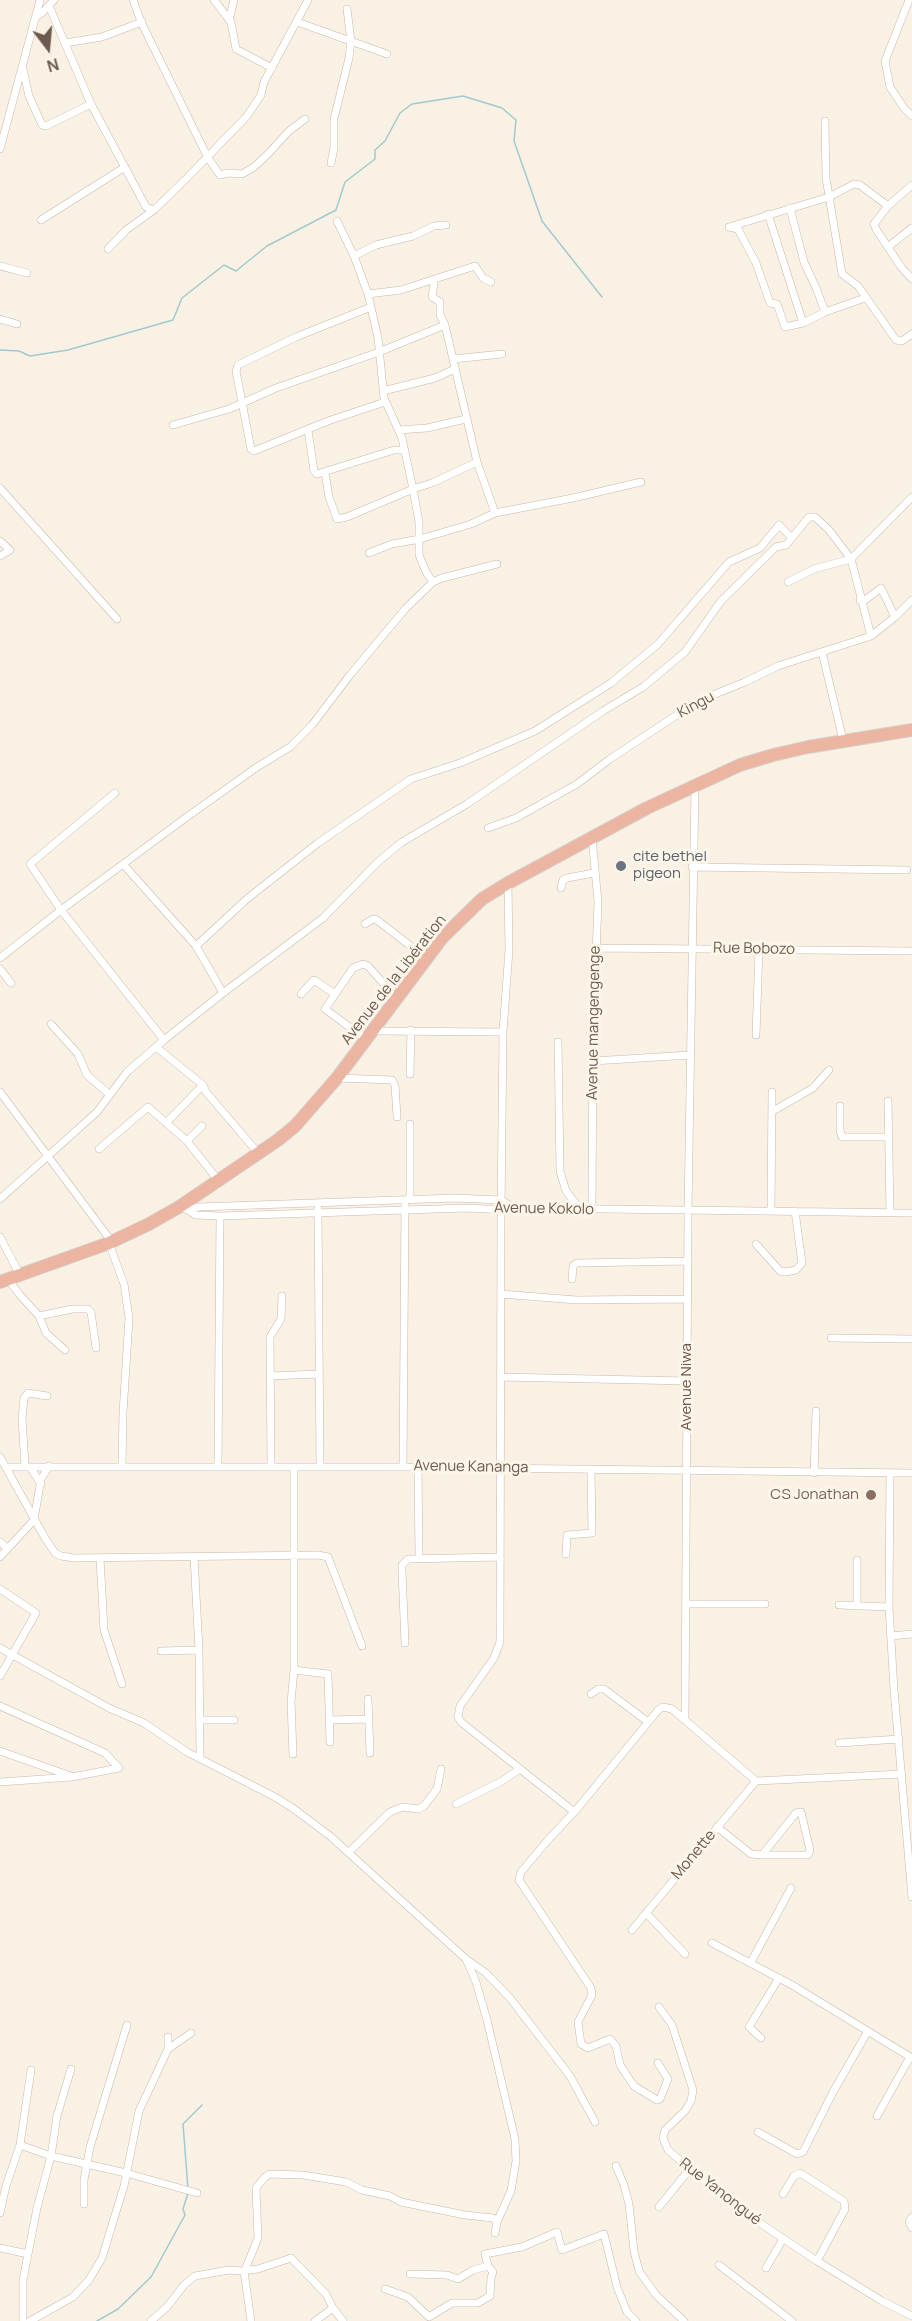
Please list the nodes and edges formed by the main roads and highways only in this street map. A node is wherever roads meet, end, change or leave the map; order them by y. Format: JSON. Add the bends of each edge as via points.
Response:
{"nodes":[{"id":1,"x":912,"y":730,"type":"edge"},
{"id":2,"x":10,"y":1279,"type":"edge"}],
"edges":[{"from":1,"to":2,"type":"highway","name":"Avenue de la Libération","via":[[843,740],[740,765],[508,883],[482,899],[442,938],[370,1035],[295,1126],[183,1208],[110,1242]]}]}
